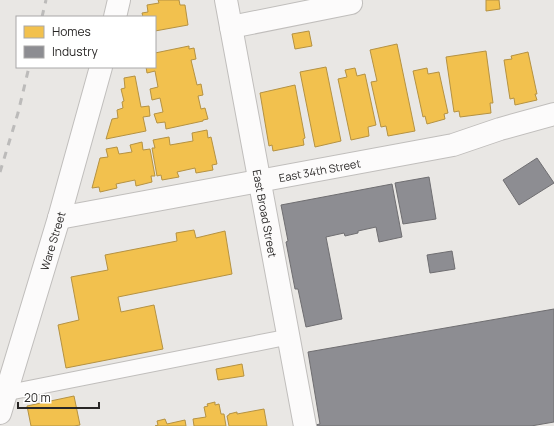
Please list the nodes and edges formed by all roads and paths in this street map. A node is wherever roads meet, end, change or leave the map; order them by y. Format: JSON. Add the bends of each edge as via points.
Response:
{"nodes":[{"id":1,"x":119,"y":0,"type":"edge"},
{"id":2,"x":226,"y":0,"type":"edge"},
{"id":3,"x":351,"y":3,"type":"dead end"},
{"id":4,"x":114,"y":16,"type":"edge"},
{"id":5,"x":231,"y":27,"type":"junction"},
{"id":6,"x":101,"y":68,"type":"edge"},
{"id":7,"x":554,"y":114,"type":"edge"},
{"id":8,"x":259,"y":180,"type":"junction"},
{"id":9,"x":59,"y":218,"type":"junction"},
{"id":10,"x":288,"y":337,"type":"junction"},
{"id":11,"x":6,"y":393,"type":"junction"},
{"id":12,"x":0,"y":413,"type":"edge"},
{"id":13,"x":305,"y":426,"type":"edge"}],
"edges":[{"from":1,"to":4,"type":"street"},
{"from":2,"to":5,"type":"street","name":"East Broad Street"},
{"from":3,"to":5,"type":"street"},
{"from":5,"to":8,"type":"street","name":"East Broad Street"},
{"from":6,"to":9,"type":"street","name":"Ware Street"},
{"from":7,"to":8,"type":"street","name":"East 34th Street","via":[[453,144]]},
{"from":8,"to":9,"type":"street","name":"East 34th Street"},
{"from":8,"to":10,"type":"street","name":"East Broad Street"},
{"from":9,"to":11,"type":"street","name":"Ware Street"},
{"from":10,"to":11,"type":"lane"},
{"from":10,"to":13,"type":"street","name":"East Broad Street"},
{"from":11,"to":12,"type":"street","name":"Ware Street"}]}
